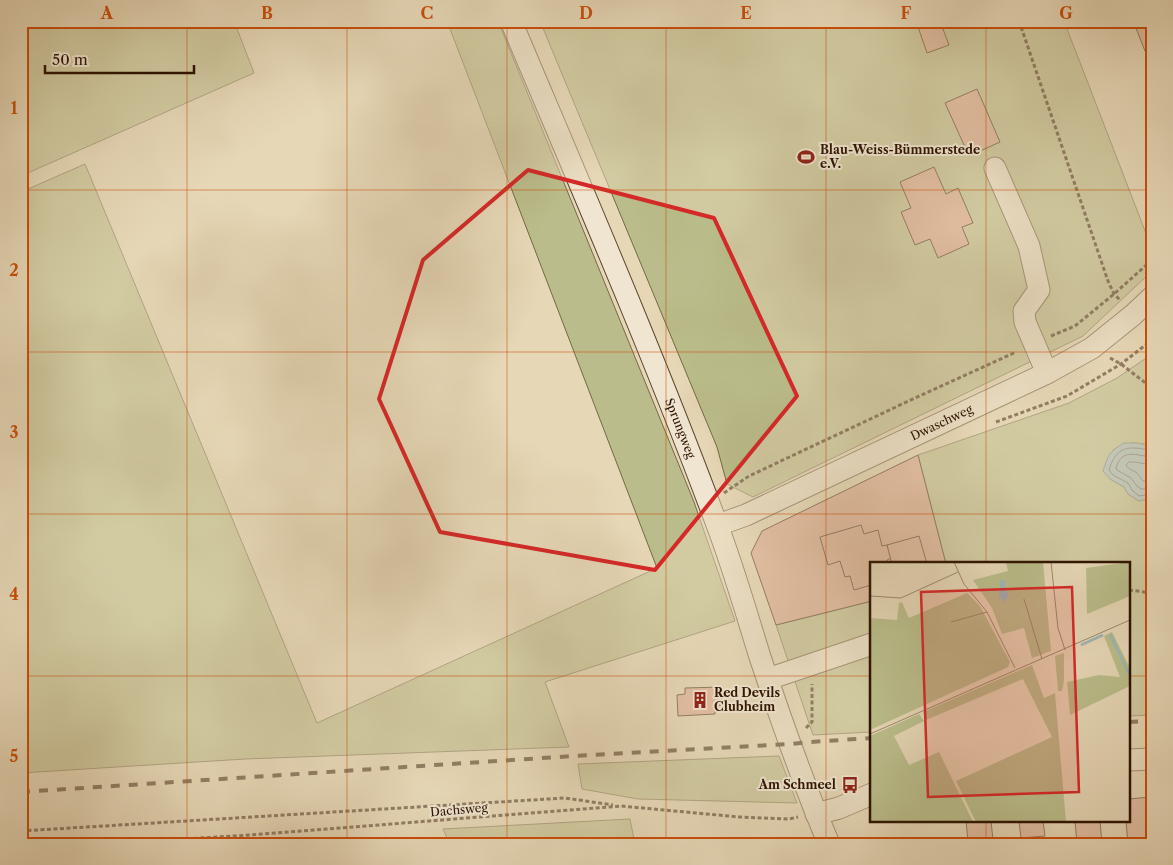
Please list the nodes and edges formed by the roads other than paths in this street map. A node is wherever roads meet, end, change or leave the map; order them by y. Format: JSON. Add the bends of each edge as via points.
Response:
{"nodes":[{"id":1,"x":511,"y":21,"type":"edge"},
{"id":2,"x":995,"y":168,"type":"dead end"},
{"id":3,"x":1152,"y":297,"type":"edge"},
{"id":4,"x":1047,"y":373,"type":"junction"},
{"id":5,"x":718,"y":526,"type":"junction"},
{"id":6,"x":870,"y":645,"type":"edge"},
{"id":7,"x":768,"y":678,"type":"junction"},
{"id":8,"x":1152,"y":759,"type":"edge"},
{"id":9,"x":1130,"y":760,"type":"edge"},
{"id":10,"x":870,"y":795,"type":"edge"},
{"id":11,"x":816,"y":814,"type":"junction"},
{"id":12,"x":829,"y":844,"type":"edge"}],
"edges":[{"from":1,"to":5,"type":"street","name":"Sprungweg","via":[[683,432]]},
{"from":2,"to":4,"type":"street","via":[[1029,246],[1039,290],[1024,311],[1025,322]]},
{"from":3,"to":4,"type":"street","name":"Dwaschweg","via":[[1092,348]]},
{"from":4,"to":5,"type":"street","name":"Dwaschweg"},
{"from":5,"to":7,"type":"street","name":"Sprungweg"},
{"from":6,"to":7,"type":"street"},
{"from":7,"to":11,"type":"street","name":"Sprungweg"},
{"from":8,"to":9,"type":"street"},
{"from":10,"to":11,"type":"street"},
{"from":11,"to":12,"type":"street","name":"Sprungweg"}]}
